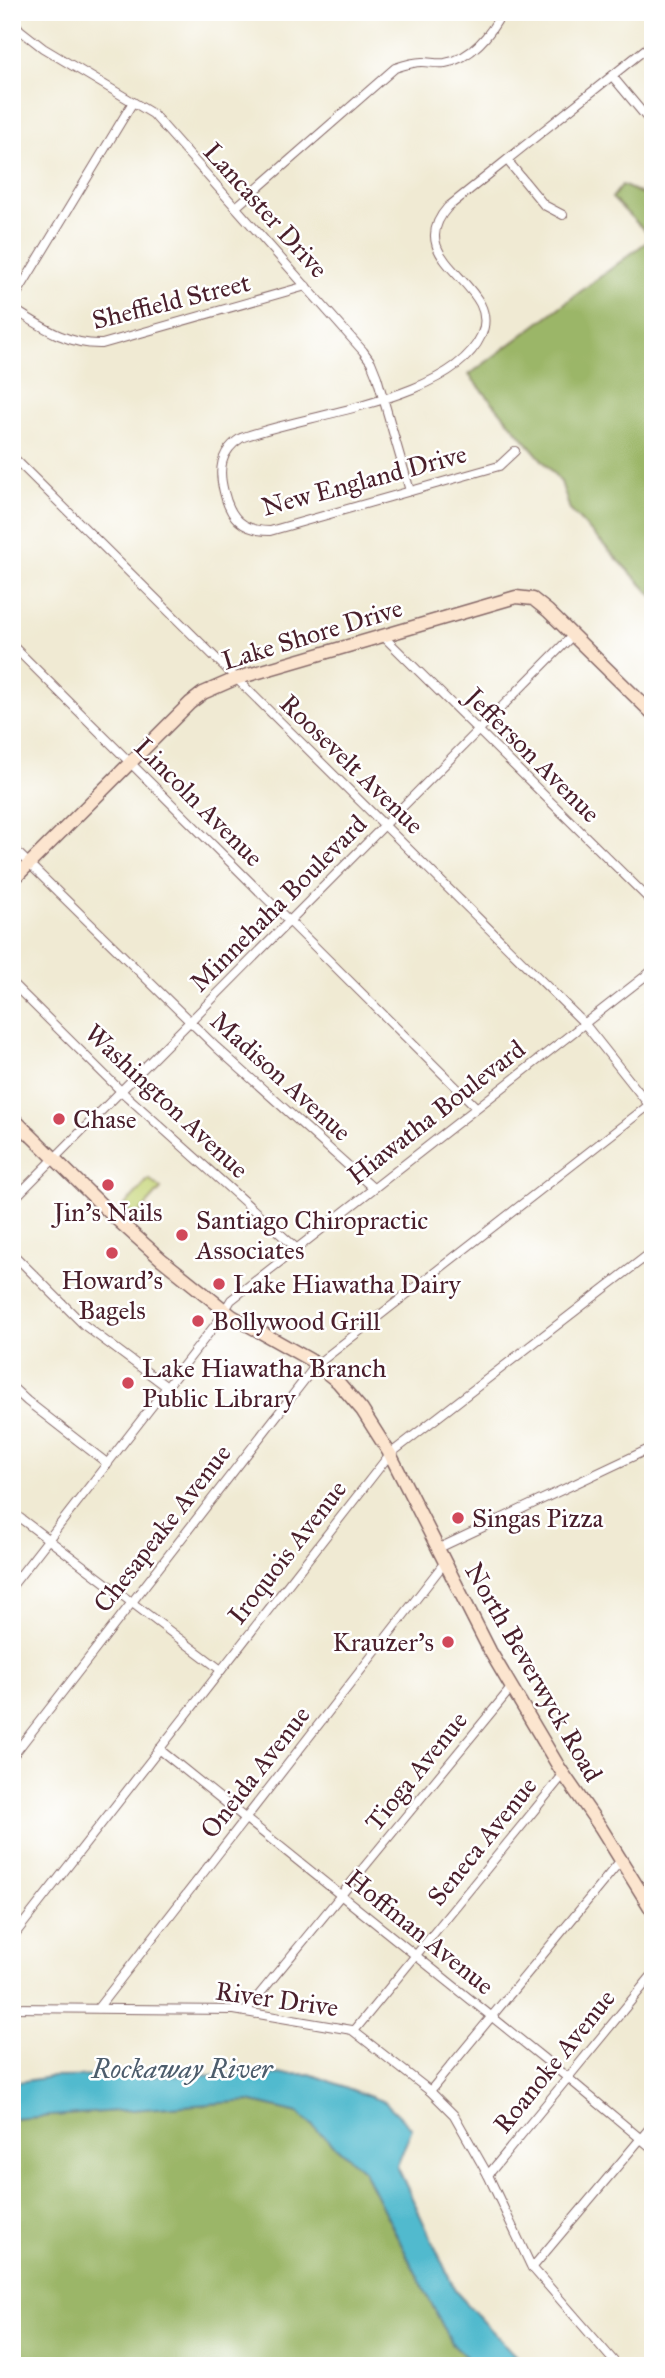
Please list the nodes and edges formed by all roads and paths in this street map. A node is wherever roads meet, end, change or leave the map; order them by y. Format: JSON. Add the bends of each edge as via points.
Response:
{"nodes":[{"id":1,"x":502,"y":12,"type":"edge"},
{"id":2,"x":12,"y":19,"type":"edge"},
{"id":3,"x":653,"y":43,"type":"edge"},
{"id":4,"x":612,"y":76,"type":"junction"},
{"id":5,"x":133,"y":102,"type":"junction"},
{"id":6,"x":653,"y":125,"type":"edge"},
{"id":7,"x":507,"y":160,"type":"junction"},
{"id":8,"x":236,"y":207,"type":"junction"},
{"id":9,"x":563,"y":215,"type":"dead end"},
{"id":10,"x":306,"y":286,"type":"junction"},
{"id":11,"x":12,"y":302,"type":"edge"},
{"id":12,"x":12,"y":307,"type":"edge"},
{"id":13,"x":383,"y":398,"type":"junction"},
{"id":14,"x":515,"y":451,"type":"dead end"},
{"id":15,"x":12,"y":456,"type":"edge"},
{"id":16,"x":410,"y":491,"type":"junction"},
{"id":17,"x":573,"y":635,"type":"junction"},
{"id":18,"x":383,"y":636,"type":"junction"},
{"id":19,"x":12,"y":645,"type":"edge"},
{"id":20,"x":235,"y":678,"type":"junction"},
{"id":21,"x":653,"y":714,"type":"edge"},
{"id":22,"x":479,"y":730,"type":"junction"},
{"id":23,"x":130,"y":762,"type":"junction"},
{"id":24,"x":385,"y":825,"type":"junction"},
{"id":25,"x":12,"y":847,"type":"edge"},
{"id":26,"x":29,"y":864,"type":"junction"},
{"id":27,"x":12,"y":881,"type":"edge"},
{"id":28,"x":653,"y":903,"type":"edge"},
{"id":29,"x":290,"y":921,"type":"junction"},
{"id":30,"x":653,"y":970,"type":"edge"},
{"id":31,"x":12,"y":983,"type":"edge"},
{"id":32,"x":190,"y":1022,"type":"junction"},
{"id":33,"x":584,"y":1023,"type":"junction"},
{"id":34,"x":121,"y":1091,"type":"junction"},
{"id":35,"x":651,"y":1106,"type":"edge"},
{"id":36,"x":477,"y":1107,"type":"junction"},
{"id":37,"x":12,"y":1117,"type":"edge"},
{"id":38,"x":54,"y":1159,"type":"junction"},
{"id":39,"x":373,"y":1188,"type":"junction"},
{"id":40,"x":12,"y":1201,"type":"edge"},
{"id":41,"x":296,"y":1248,"type":"junction"},
{"id":42,"x":653,"y":1251,"type":"edge"},
{"id":43,"x":12,"y":1253,"type":"edge"},
{"id":44,"x":225,"y":1311,"type":"junction"},
{"id":45,"x":317,"y":1365,"type":"junction"},
{"id":46,"x":12,"y":1387,"type":"edge"},
{"id":47,"x":167,"y":1387,"type":"junction"},
{"id":48,"x":653,"y":1447,"type":"edge"},
{"id":49,"x":390,"y":1454,"type":"junction"},
{"id":50,"x":108,"y":1464,"type":"junction"},
{"id":51,"x":12,"y":1512,"type":"edge"},
{"id":52,"x":49,"y":1539,"type":"junction"},
{"id":53,"x":439,"y":1548,"type":"junction"},
{"id":54,"x":445,"y":1562,"type":"junction"},
{"id":55,"x":12,"y":1586,"type":"edge"},
{"id":56,"x":132,"y":1602,"type":"junction"},
{"id":57,"x":221,"y":1671,"type":"junction"},
{"id":58,"x":512,"y":1687,"type":"junction"},
{"id":59,"x":159,"y":1749,"type":"junction"},
{"id":60,"x":12,"y":1757,"type":"edge"},
{"id":61,"x":564,"y":1775,"type":"junction"},
{"id":62,"x":244,"y":1819,"type":"junction"},
{"id":63,"x":621,"y":1860,"type":"junction"},
{"id":64,"x":341,"y":1895,"type":"junction"},
{"id":65,"x":653,"y":1912,"type":"edge"},
{"id":66,"x":12,"y":1938,"type":"edge"},
{"id":67,"x":416,"y":1955,"type":"junction"},
{"id":68,"x":653,"y":1974,"type":"edge"},
{"id":69,"x":12,"y":2008,"type":"edge"},
{"id":70,"x":97,"y":2008,"type":"junction"},
{"id":71,"x":246,"y":2012,"type":"junction"},
{"id":72,"x":491,"y":2016,"type":"junction"},
{"id":73,"x":354,"y":2031,"type":"junction"},
{"id":74,"x":568,"y":2078,"type":"junction"},
{"id":75,"x":430,"y":2091,"type":"junction"},
{"id":76,"x":653,"y":2124,"type":"edge"},
{"id":77,"x":641,"y":2138,"type":"junction"},
{"id":78,"x":653,"y":2149,"type":"edge"},
{"id":79,"x":488,"y":2175,"type":"junction"},
{"id":80,"x":533,"y":2268,"type":"junction"},
{"id":81,"x":618,"y":2366,"type":"edge"}],
"edges":[{"from":1,"to":8,"type":"street","via":[[490,32],[460,58],[395,68]]},
{"from":2,"to":5,"type":"street","name":"Lancaster Drive","via":[[43,48]]},
{"from":3,"to":4,"type":"street","name":"New England Drive"},
{"from":4,"to":6,"type":"street"},
{"from":4,"to":7,"type":"street","name":"New England Drive"},
{"from":5,"to":8,"type":"street","name":"Lancaster Drive","via":[[153,114]]},
{"from":5,"to":11,"type":"street"},
{"from":7,"to":9,"type":"street","via":[[544,205]]},
{"from":7,"to":13,"type":"street","name":"New England Drive","via":[[448,207],[435,230],[442,257],[481,305],[481,337],[442,377]]},
{"from":8,"to":10,"type":"street","name":"Lancaster Drive"},
{"from":10,"to":12,"type":"street","name":"Sheffield Street","via":[[102,344],[68,340]]},
{"from":10,"to":13,"type":"street","name":"Lancaster Drive","via":[[371,362]]},
{"from":13,"to":16,"type":"street","name":"Lancaster Drive"},
{"from":13,"to":16,"type":"street","name":"New England Drive","via":[[237,440],[225,454],[220,471],[228,506],[242,524],[270,531]]},
{"from":14,"to":16,"type":"street","name":"New England Drive","via":[[499,466]]},
{"from":15,"to":20,"type":"street","name":"Roosevelt Avenue"},
{"from":17,"to":18,"type":"street","name":"Lake Shore Drive","via":[[533,599],[522,596]]},
{"from":17,"to":21,"type":"street","name":"Lake Shore Drive"},
{"from":17,"to":22,"type":"street","name":"Minnehaha Boulevard"},
{"from":18,"to":20,"type":"street","name":"Lake Shore Drive"},
{"from":18,"to":22,"type":"street","name":"Jefferson Avenue"},
{"from":19,"to":23,"type":"street","name":"Lincoln Avenue"},
{"from":20,"to":23,"type":"street","name":"Lake Shore Drive","via":[[190,703]]},
{"from":20,"to":24,"type":"street","name":"Roosevelt Avenue"},
{"from":22,"to":24,"type":"street","name":"Minnehaha Boulevard"},
{"from":22,"to":28,"type":"street","name":"Jefferson Avenue"},
{"from":23,"to":26,"type":"street","name":"Lake Shore Drive"},
{"from":23,"to":29,"type":"street","name":"Lincoln Avenue"},
{"from":24,"to":29,"type":"street","name":"Minnehaha Boulevard"},
{"from":24,"to":33,"type":"street","name":"Roosevelt Avenue"},
{"from":25,"to":26,"type":"street","name":"Madison Avenue"},
{"from":26,"to":27,"type":"street","name":"Lake Shore Drive"},
{"from":26,"to":32,"type":"street","name":"Madison Avenue"},
{"from":29,"to":32,"type":"street","name":"Minnehaha Boulevard"},
{"from":29,"to":36,"type":"street","name":"Lincoln Avenue"},
{"from":30,"to":33,"type":"street","name":"Hiawatha Boulevard"},
{"from":31,"to":34,"type":"street","name":"Washington Avenue"},
{"from":32,"to":34,"type":"street","name":"Minnehaha Boulevard"},
{"from":32,"to":39,"type":"street","name":"Madison Avenue"},
{"from":33,"to":35,"type":"street","name":"Roosevelt Avenue"},
{"from":33,"to":36,"type":"street","name":"Hiawatha Boulevard"},
{"from":34,"to":38,"type":"street","name":"Minnehaha Boulevard"},
{"from":34,"to":41,"type":"street","name":"Washington Avenue"},
{"from":35,"to":45,"type":"street","name":"Chesapeake Avenue"},
{"from":36,"to":39,"type":"street","name":"Hiawatha Boulevard"},
{"from":37,"to":38,"type":"street","name":"North Beverwyck Road"},
{"from":38,"to":40,"type":"street","name":"Minnehaha Boulevard"},
{"from":38,"to":44,"type":"street","name":"North Beverwyck Road","via":[[160,1259]]},
{"from":39,"to":41,"type":"street","name":"Hiawatha Boulevard"},
{"from":41,"to":44,"type":"street","name":"Hiawatha Boulevard","via":[[231,1300]]},
{"from":42,"to":49,"type":"street","name":"Iroquois Avenue"},
{"from":43,"to":47,"type":"street","via":[[84,1325]]},
{"from":44,"to":45,"type":"street","name":"North Beverwyck Road"},
{"from":44,"to":47,"type":"street","name":"Hiawatha Boulevard"},
{"from":45,"to":49,"type":"street","name":"North Beverwyck Road","via":[[362,1410]]},
{"from":45,"to":56,"type":"street","name":"Chesapeake Avenue"},
{"from":46,"to":50,"type":"street"},
{"from":47,"to":50,"type":"street","name":"Hiawatha Boulevard"},
{"from":48,"to":53,"type":"street"},
{"from":49,"to":53,"type":"street","name":"North Beverwyck Road"},
{"from":49,"to":57,"type":"street","name":"Iroquois Avenue"},
{"from":50,"to":52,"type":"street","name":"Hiawatha Boulevard"},
{"from":51,"to":52,"type":"street"},
{"from":52,"to":55,"type":"street","name":"Hiawatha Boulevard"},
{"from":52,"to":56,"type":"street"},
{"from":53,"to":54,"type":"street","name":"North Beverwyck Road"},
{"from":54,"to":58,"type":"street","name":"North Beverwyck Road"},
{"from":54,"to":62,"type":"street","name":"Oneida Avenue"},
{"from":56,"to":57,"type":"street"},
{"from":56,"to":60,"type":"street","name":"Chesapeake Avenue"},
{"from":57,"to":59,"type":"street","name":"Iroquois Avenue"},
{"from":58,"to":61,"type":"street","name":"North Beverwyck Road"},
{"from":58,"to":64,"type":"street","name":"Tioga Avenue"},
{"from":59,"to":62,"type":"street","name":"Hoffman Avenue"},
{"from":59,"to":66,"type":"street","name":"Iroquois Avenue"},
{"from":61,"to":63,"type":"street","name":"North Beverwyck Road"},
{"from":61,"to":67,"type":"street","name":"Seneca Avenue"},
{"from":62,"to":64,"type":"street","name":"Hoffman Avenue"},
{"from":62,"to":70,"type":"street","name":"Oneida Avenue"},
{"from":63,"to":65,"type":"street","name":"North Beverwyck Road"},
{"from":63,"to":72,"type":"street"},
{"from":64,"to":67,"type":"street","name":"Hoffman Avenue"},
{"from":64,"to":71,"type":"street","name":"Tioga Avenue"},
{"from":67,"to":72,"type":"street","name":"Hoffman Avenue"},
{"from":67,"to":73,"type":"street","name":"Seneca Avenue"},
{"from":68,"to":74,"type":"street","name":"Roanoke Avenue"},
{"from":69,"to":70,"type":"street","name":"River Drive"},
{"from":70,"to":71,"type":"street","name":"River Drive"},
{"from":71,"to":73,"type":"street","name":"River Drive"},
{"from":72,"to":74,"type":"street","name":"Hoffman Avenue"},
{"from":72,"to":75,"type":"street"},
{"from":73,"to":75,"type":"street","name":"River Drive"},
{"from":74,"to":77,"type":"street","name":"Hoffman Avenue"},
{"from":74,"to":79,"type":"street","name":"Roanoke Avenue"},
{"from":75,"to":79,"type":"street","name":"River Drive","via":[[454,2115]]},
{"from":76,"to":77,"type":"street"},
{"from":77,"to":78,"type":"street","name":"Hoffman Avenue"},
{"from":77,"to":80,"type":"street"},
{"from":79,"to":80,"type":"street","name":"River Drive"},
{"from":80,"to":81,"type":"street","name":"River Drive"}]}
